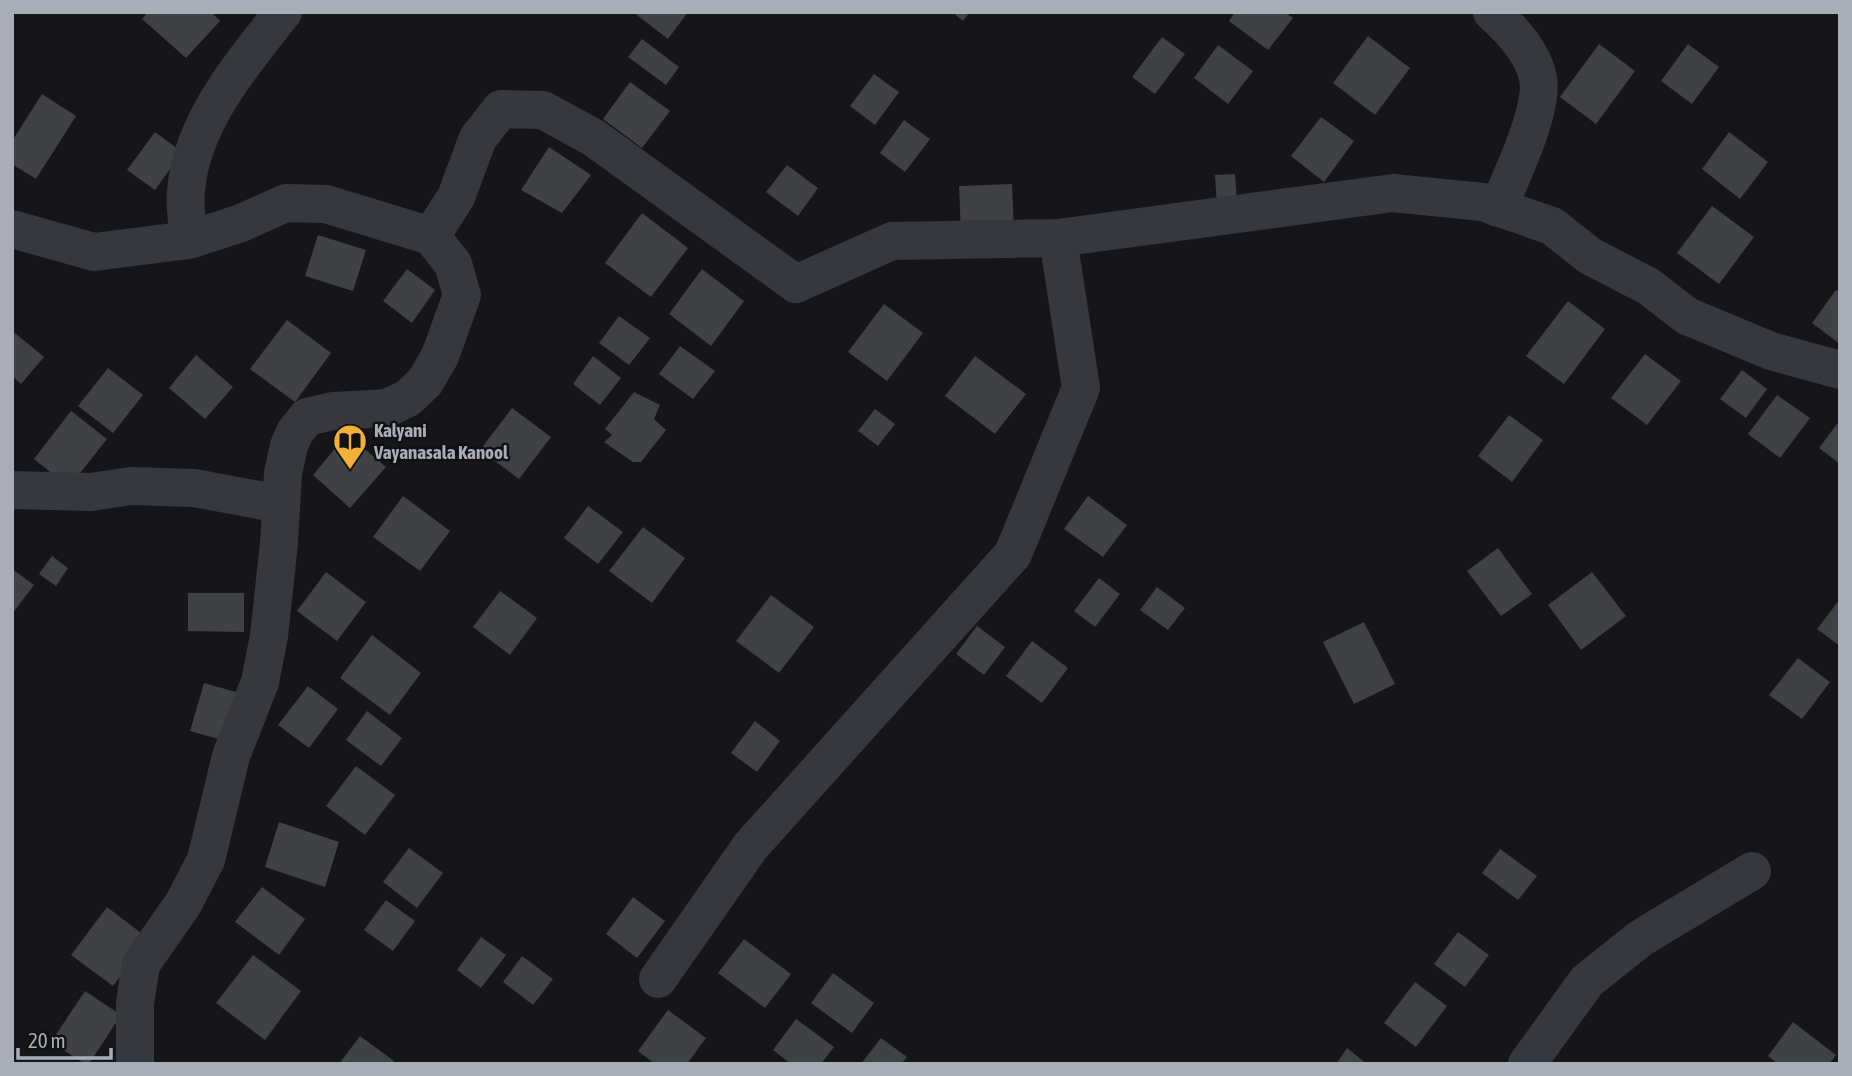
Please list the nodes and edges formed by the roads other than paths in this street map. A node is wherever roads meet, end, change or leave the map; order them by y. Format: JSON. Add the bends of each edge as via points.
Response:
{"nodes":[{"id":1,"x":282,"y":12,"type":"edge"},
{"id":2,"x":1492,"y":12,"type":"edge"},
{"id":3,"x":1498,"y":208,"type":"junction"},
{"id":4,"x":12,"y":229,"type":"edge"},
{"id":5,"x":431,"y":236,"type":"junction"},
{"id":6,"x":1058,"y":238,"type":"junction"},
{"id":7,"x":189,"y":240,"type":"junction"},
{"id":8,"x":1840,"y":370,"type":"edge"},
{"id":9,"x":12,"y":490,"type":"edge"},
{"id":10,"x":280,"y":504,"type":"junction"},
{"id":11,"x":1752,"y":871,"type":"dead end"},
{"id":12,"x":658,"y":979,"type":"dead end"},
{"id":13,"x":135,"y":1064,"type":"edge"},
{"id":14,"x":1527,"y":1064,"type":"edge"}],
"edges":[{"from":1,"to":7,"type":"street","via":[[240,67],[199,134],[186,191]]},
{"from":2,"to":3,"type":"street","via":[[1528,52],[1539,80],[1525,144]]},
{"from":3,"to":6,"type":"street","via":[[1483,202],[1393,193]]},
{"from":3,"to":8,"type":"street","via":[[1552,226],[1590,256],[1648,286],[1687,316],[1771,351]]},
{"from":4,"to":7,"type":"street","via":[[94,252]]},
{"from":5,"to":6,"type":"street","via":[[456,197],[478,138],[501,109],[543,110],[594,138],[796,284],[892,241]]},
{"from":5,"to":7,"type":"street","via":[[326,204],[286,202]]},
{"from":5,"to":10,"type":"street","via":[[453,264],[463,295],[440,356],[425,382],[408,398],[387,408],[307,417],[289,446]]},
{"from":6,"to":12,"type":"street","via":[[1081,388],[1013,554],[750,847]]},
{"from":9,"to":10,"type":"street","via":[[194,488]]},
{"from":10,"to":13,"type":"street","via":[[269,636],[260,682],[231,756],[206,860],[183,904],[141,964],[135,1003]]},
{"from":11,"to":14,"type":"street","via":[[1641,938],[1587,981]]}]}
